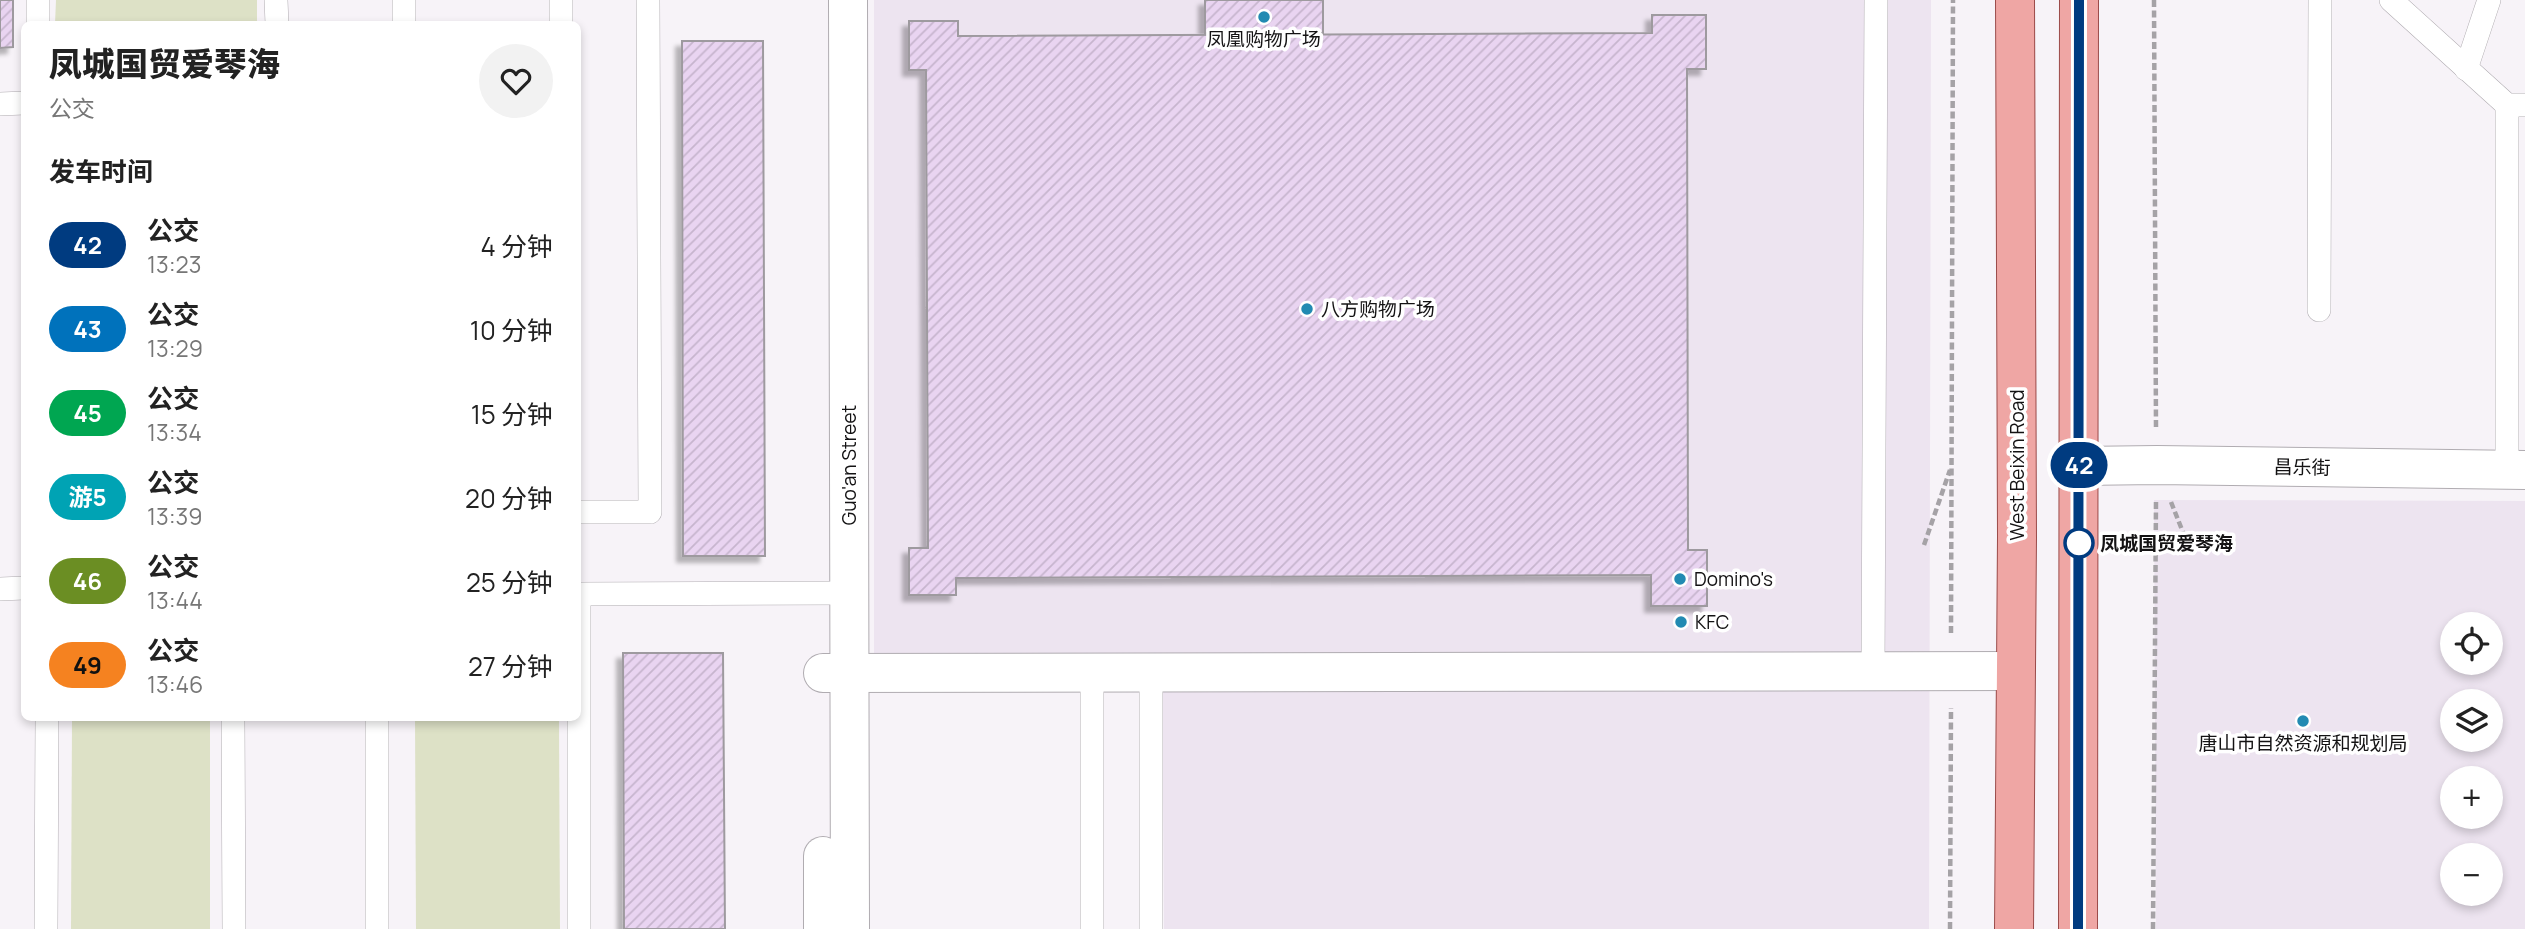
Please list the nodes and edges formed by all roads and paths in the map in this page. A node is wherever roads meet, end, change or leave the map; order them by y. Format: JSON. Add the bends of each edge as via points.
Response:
{"nodes":[{"id":1,"x":38,"y":0,"type":"edge"},
{"id":2,"x":276,"y":0,"type":"edge"},
{"id":3,"x":404,"y":0,"type":"edge"},
{"id":4,"x":561,"y":0,"type":"edge"},
{"id":5,"x":648,"y":0,"type":"edge"},
{"id":6,"x":822,"y":0,"type":"edge"},
{"id":7,"x":848,"y":0,"type":"edge"},
{"id":8,"x":1876,"y":0,"type":"edge"},
{"id":9,"x":1953,"y":0,"type":"edge"},
{"id":10,"x":2015,"y":0,"type":"edge"},
{"id":11,"x":2079,"y":0,"type":"edge"},
{"id":12,"x":2320,"y":0,"type":"edge"},
{"id":13,"x":2390,"y":0,"type":"edge"},
{"id":14,"x":2489,"y":0,"type":"edge"},
{"id":15,"x":38,"y":21,"type":"edge"},
{"id":16,"x":276,"y":21,"type":"edge"},
{"id":17,"x":404,"y":21,"type":"edge"},
{"id":18,"x":561,"y":21,"type":"edge"},
{"id":19,"x":2466,"y":69,"type":"junction"},
{"id":20,"x":21,"y":103,"type":"edge"},
{"id":21,"x":0,"y":104,"type":"edge"},
{"id":22,"x":2516,"y":105,"type":"edge"},
{"id":23,"x":2319,"y":310,"type":"dead end"},
{"id":24,"x":2157,"y":465,"type":"junction"},
{"id":25,"x":1951,"y":467,"type":"junction"},
{"id":26,"x":2079,"y":467,"type":"junction"},
{"id":27,"x":2516,"y":470,"type":"edge"},
{"id":28,"x":581,"y":512,"type":"edge"},
{"id":29,"x":1924,"y":545,"type":"dead end"},
{"id":30,"x":2190,"y":550,"type":"dead end"},
{"id":31,"x":21,"y":588,"type":"edge"},
{"id":32,"x":0,"y":589,"type":"edge"},
{"id":33,"x":581,"y":594,"type":"edge"},
{"id":34,"x":836,"y":594,"type":"junction"},
{"id":35,"x":2015,"y":671,"type":"junction"},
{"id":36,"x":1951,"y":672,"type":"junction"},
{"id":37,"x":836,"y":673,"type":"junction"},
{"id":38,"x":1092,"y":673,"type":"junction"},
{"id":39,"x":1151,"y":673,"type":"junction"},
{"id":40,"x":1873,"y":673,"type":"junction"},
{"id":41,"x":47,"y":721,"type":"edge"},
{"id":42,"x":233,"y":721,"type":"edge"},
{"id":43,"x":377,"y":721,"type":"edge"},
{"id":44,"x":579,"y":721,"type":"edge"},
{"id":45,"x":46,"y":929,"type":"edge"},
{"id":46,"x":234,"y":929,"type":"edge"},
{"id":47,"x":377,"y":929,"type":"edge"},
{"id":48,"x":579,"y":929,"type":"edge"},
{"id":49,"x":823,"y":929,"type":"edge"},
{"id":50,"x":850,"y":929,"type":"edge"},
{"id":51,"x":1093,"y":929,"type":"edge"},
{"id":52,"x":1151,"y":929,"type":"edge"},
{"id":53,"x":1950,"y":929,"type":"edge"},
{"id":54,"x":2014,"y":929,"type":"edge"},
{"id":55,"x":2078,"y":929,"type":"edge"}],
"edges":[{"from":1,"to":15,"type":"lane"},
{"from":2,"to":16,"type":"lane"},
{"from":3,"to":17,"type":"lane"},
{"from":4,"to":18,"type":"lane"},
{"from":5,"to":28,"type":"lane","via":[[650,512]]},
{"from":6,"to":34,"type":"street","name":"Guo'an Street"},
{"from":7,"to":34,"type":"street","name":"Guo'an Street"},
{"from":8,"to":40,"type":"lane"},
{"from":9,"to":25,"type":"path"},
{"from":10,"to":35,"type":"main road","name":"West Beixin Road"},
{"from":11,"to":26,"type":"main road"},
{"from":12,"to":23,"type":"lane"},
{"from":13,"to":19,"type":"lane"},
{"from":14,"to":19,"type":"lane"},
{"from":19,"to":22,"type":"lane"},
{"from":20,"to":21,"type":"lane"},
{"from":22,"to":27,"type":"lane"},
{"from":24,"to":26,"type":"street","name":"昌乐街"},
{"from":24,"to":27,"type":"street","name":"昌乐街"},
{"from":24,"to":30,"type":"path"},
{"from":25,"to":29,"type":"path"},
{"from":25,"to":36,"type":"path"},
{"from":26,"to":55,"type":"main road"},
{"from":31,"to":32,"type":"lane"},
{"from":33,"to":34,"type":"lane"},
{"from":34,"to":37,"type":"street","name":"Guo'an Street"},
{"from":35,"to":36,"type":"street"},
{"from":35,"to":54,"type":"main road","name":"West Beixin Road"},
{"from":36,"to":40,"type":"street"},
{"from":36,"to":53,"type":"path"},
{"from":37,"to":38,"type":"street"},
{"from":37,"to":49,"type":"street","name":"Guo'an Street"},
{"from":37,"to":50,"type":"street","name":"Guo'an Street"},
{"from":38,"to":39,"type":"street"},
{"from":38,"to":51,"type":"lane"},
{"from":39,"to":40,"type":"street"},
{"from":39,"to":52,"type":"lane"},
{"from":41,"to":45,"type":"lane"},
{"from":42,"to":46,"type":"lane"},
{"from":43,"to":47,"type":"lane"},
{"from":44,"to":48,"type":"lane"}]}
